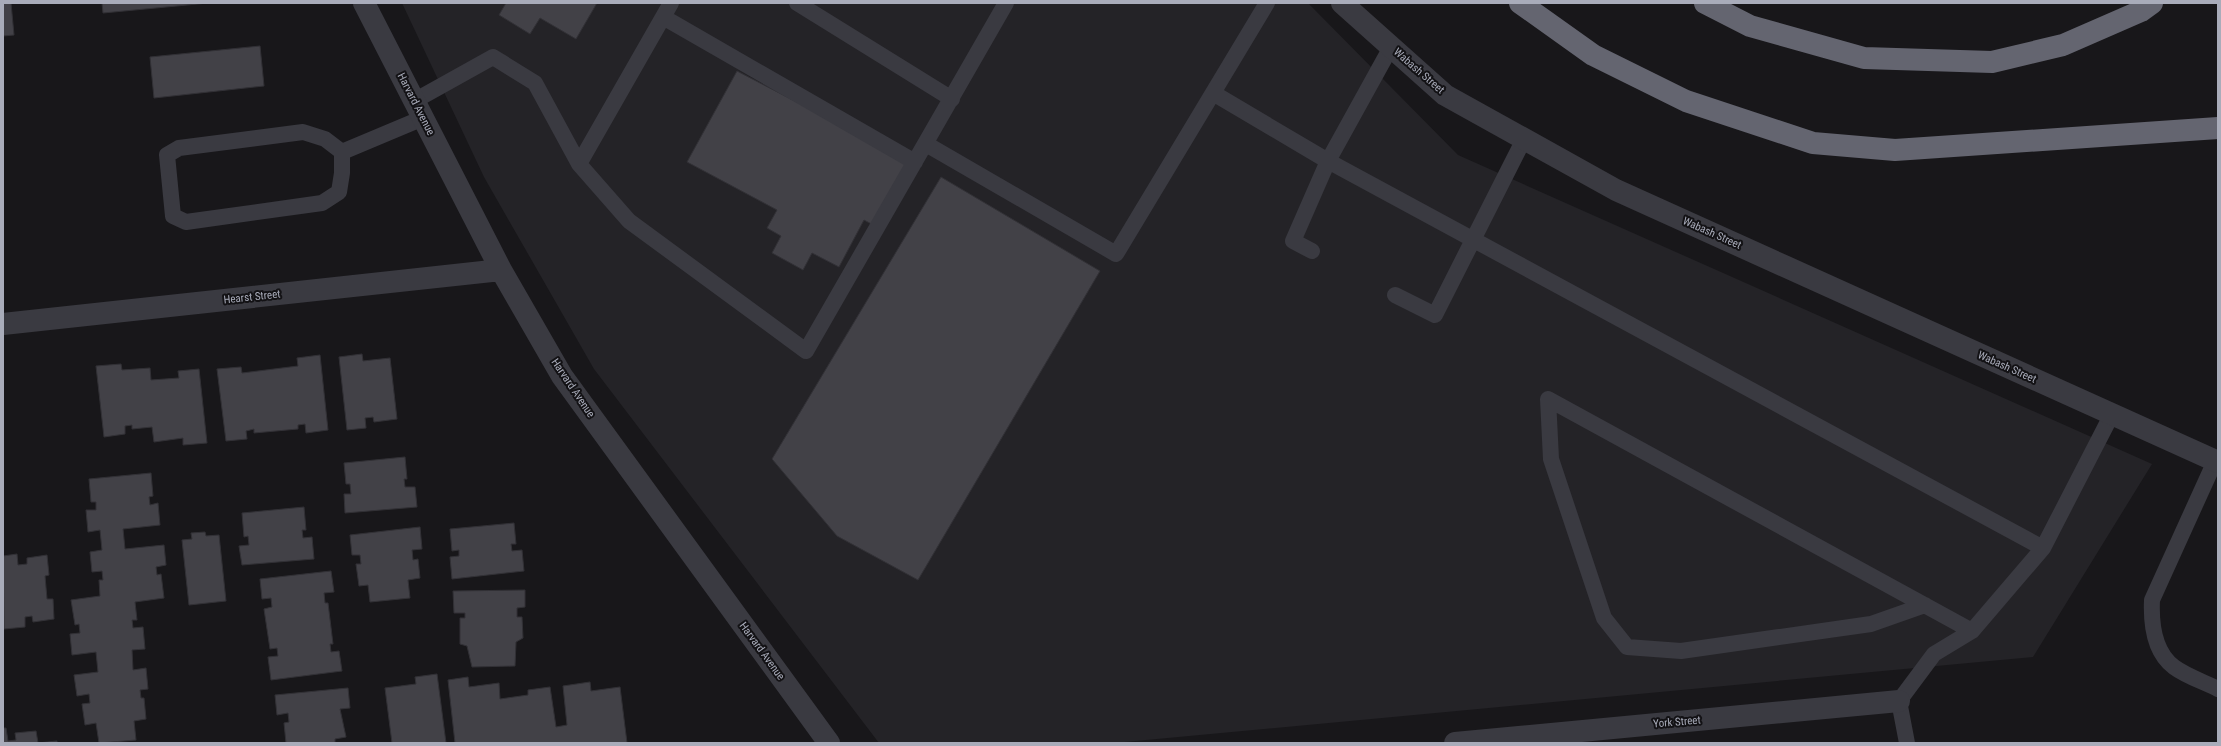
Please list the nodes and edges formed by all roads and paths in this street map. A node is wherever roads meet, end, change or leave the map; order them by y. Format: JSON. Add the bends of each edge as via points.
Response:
{"nodes":[{"id":1,"x":364,"y":3,"type":"edge"},
{"id":2,"x":797,"y":3,"type":"edge"},
{"id":3,"x":1006,"y":3,"type":"edge"},
{"id":4,"x":1267,"y":3,"type":"edge"},
{"id":5,"x":1342,"y":3,"type":"edge"},
{"id":6,"x":1520,"y":3,"type":"edge"},
{"id":7,"x":1705,"y":3,"type":"edge"},
{"id":8,"x":2152,"y":3,"type":"edge"},
{"id":9,"x":667,"y":10,"type":"edge"},
{"id":10,"x":1391,"y":47,"type":"junction"},
{"id":11,"x":1213,"y":93,"type":"junction"},
{"id":12,"x":952,"y":99,"type":"junction"},
{"id":13,"x":419,"y":110,"type":"junction"},
{"id":14,"x":2218,"y":128,"type":"edge"},
{"id":15,"x":1524,"y":139,"type":"junction"},
{"id":16,"x":926,"y":144,"type":"junction"},
{"id":17,"x":342,"y":152,"type":"junction"},
{"id":18,"x":1328,"y":161,"type":"junction"},
{"id":19,"x":915,"y":162,"type":"junction"},
{"id":20,"x":579,"y":164,"type":"junction"},
{"id":21,"x":1472,"y":239,"type":"junction"},
{"id":22,"x":1312,"y":251,"type":"dead end"},
{"id":23,"x":501,"y":270,"type":"junction"},
{"id":24,"x":1395,"y":294,"type":"dead end"},
{"id":25,"x":3,"y":324,"type":"edge"},
{"id":26,"x":2112,"y":414,"type":"junction"},
{"id":27,"x":2217,"y":461,"type":"edge"},
{"id":28,"x":2043,"y":548,"type":"junction"},
{"id":29,"x":1925,"y":605,"type":"junction"},
{"id":30,"x":1972,"y":631,"type":"junction"},
{"id":31,"x":2218,"y":689,"type":"edge"},
{"id":32,"x":1900,"y":701,"type":"junction"},
{"id":33,"x":829,"y":743,"type":"edge"},
{"id":34,"x":1455,"y":743,"type":"edge"},
{"id":35,"x":1907,"y":743,"type":"edge"}],
"edges":[{"from":1,"to":13,"type":"street","name":"Harvard Avenue"},
{"from":2,"to":12,"type":"lane"},
{"from":3,"to":12,"type":"lane"},
{"from":4,"to":11,"type":"lane"},
{"from":5,"to":10,"type":"street","name":"Wabash Street"},
{"from":6,"to":14,"type":"highway","via":[[1592,55],[1686,101],[1813,143],[1895,150]]},
{"from":7,"to":8,"type":"highway","via":[[1750,26],[1864,58],[1992,62],[2062,45],[2141,11]]},
{"from":9,"to":19,"type":"lane"},
{"from":9,"to":20,"type":"lane"},
{"from":10,"to":15,"type":"street","name":"Wabash Street","via":[[1445,95]]},
{"from":10,"to":18,"type":"lane"},
{"from":11,"to":16,"type":"lane","via":[[1116,254]]},
{"from":11,"to":18,"type":"lane"},
{"from":12,"to":16,"type":"lane"},
{"from":13,"to":17,"type":"lane"},
{"from":13,"to":20,"type":"lane","via":[[492,57],[535,83]]},
{"from":13,"to":23,"type":"street","name":"Harvard Avenue"},
{"from":15,"to":21,"type":"lane"},
{"from":15,"to":26,"type":"street","name":"Wabash Street","via":[[1616,190]]},
{"from":16,"to":19,"type":"lane"},
{"from":17,"to":17,"type":"lane","via":[[325,139],[303,132],[179,148],[167,155],[174,216],[186,222],[322,203],[339,192]]},
{"from":18,"to":21,"type":"lane"},
{"from":18,"to":22,"type":"lane","via":[[1293,241]]},
{"from":19,"to":20,"type":"lane","via":[[806,351],[629,220]]},
{"from":21,"to":24,"type":"lane","via":[[1435,315]]},
{"from":21,"to":28,"type":"lane"},
{"from":23,"to":25,"type":"street","name":"Hearst Street"},
{"from":23,"to":33,"type":"street","name":"Harvard Avenue","via":[[562,376]]},
{"from":26,"to":27,"type":"street","name":"Wabash Street"},
{"from":26,"to":28,"type":"lane"},
{"from":27,"to":31,"type":"lane","via":[[2152,600],[2151,620],[2157,645],[2173,667]]},
{"from":28,"to":30,"type":"lane"},
{"from":29,"to":29,"type":"lane","via":[[1890,586],[1548,399],[1551,459],[1604,618],[1627,647],[1681,651],[1697,649],[1871,624]]},
{"from":29,"to":30,"type":"lane"},
{"from":30,"to":32,"type":"lane","via":[[1934,654]]},
{"from":32,"to":34,"type":"street","name":"York Street"},
{"from":32,"to":35,"type":"lane"}]}
